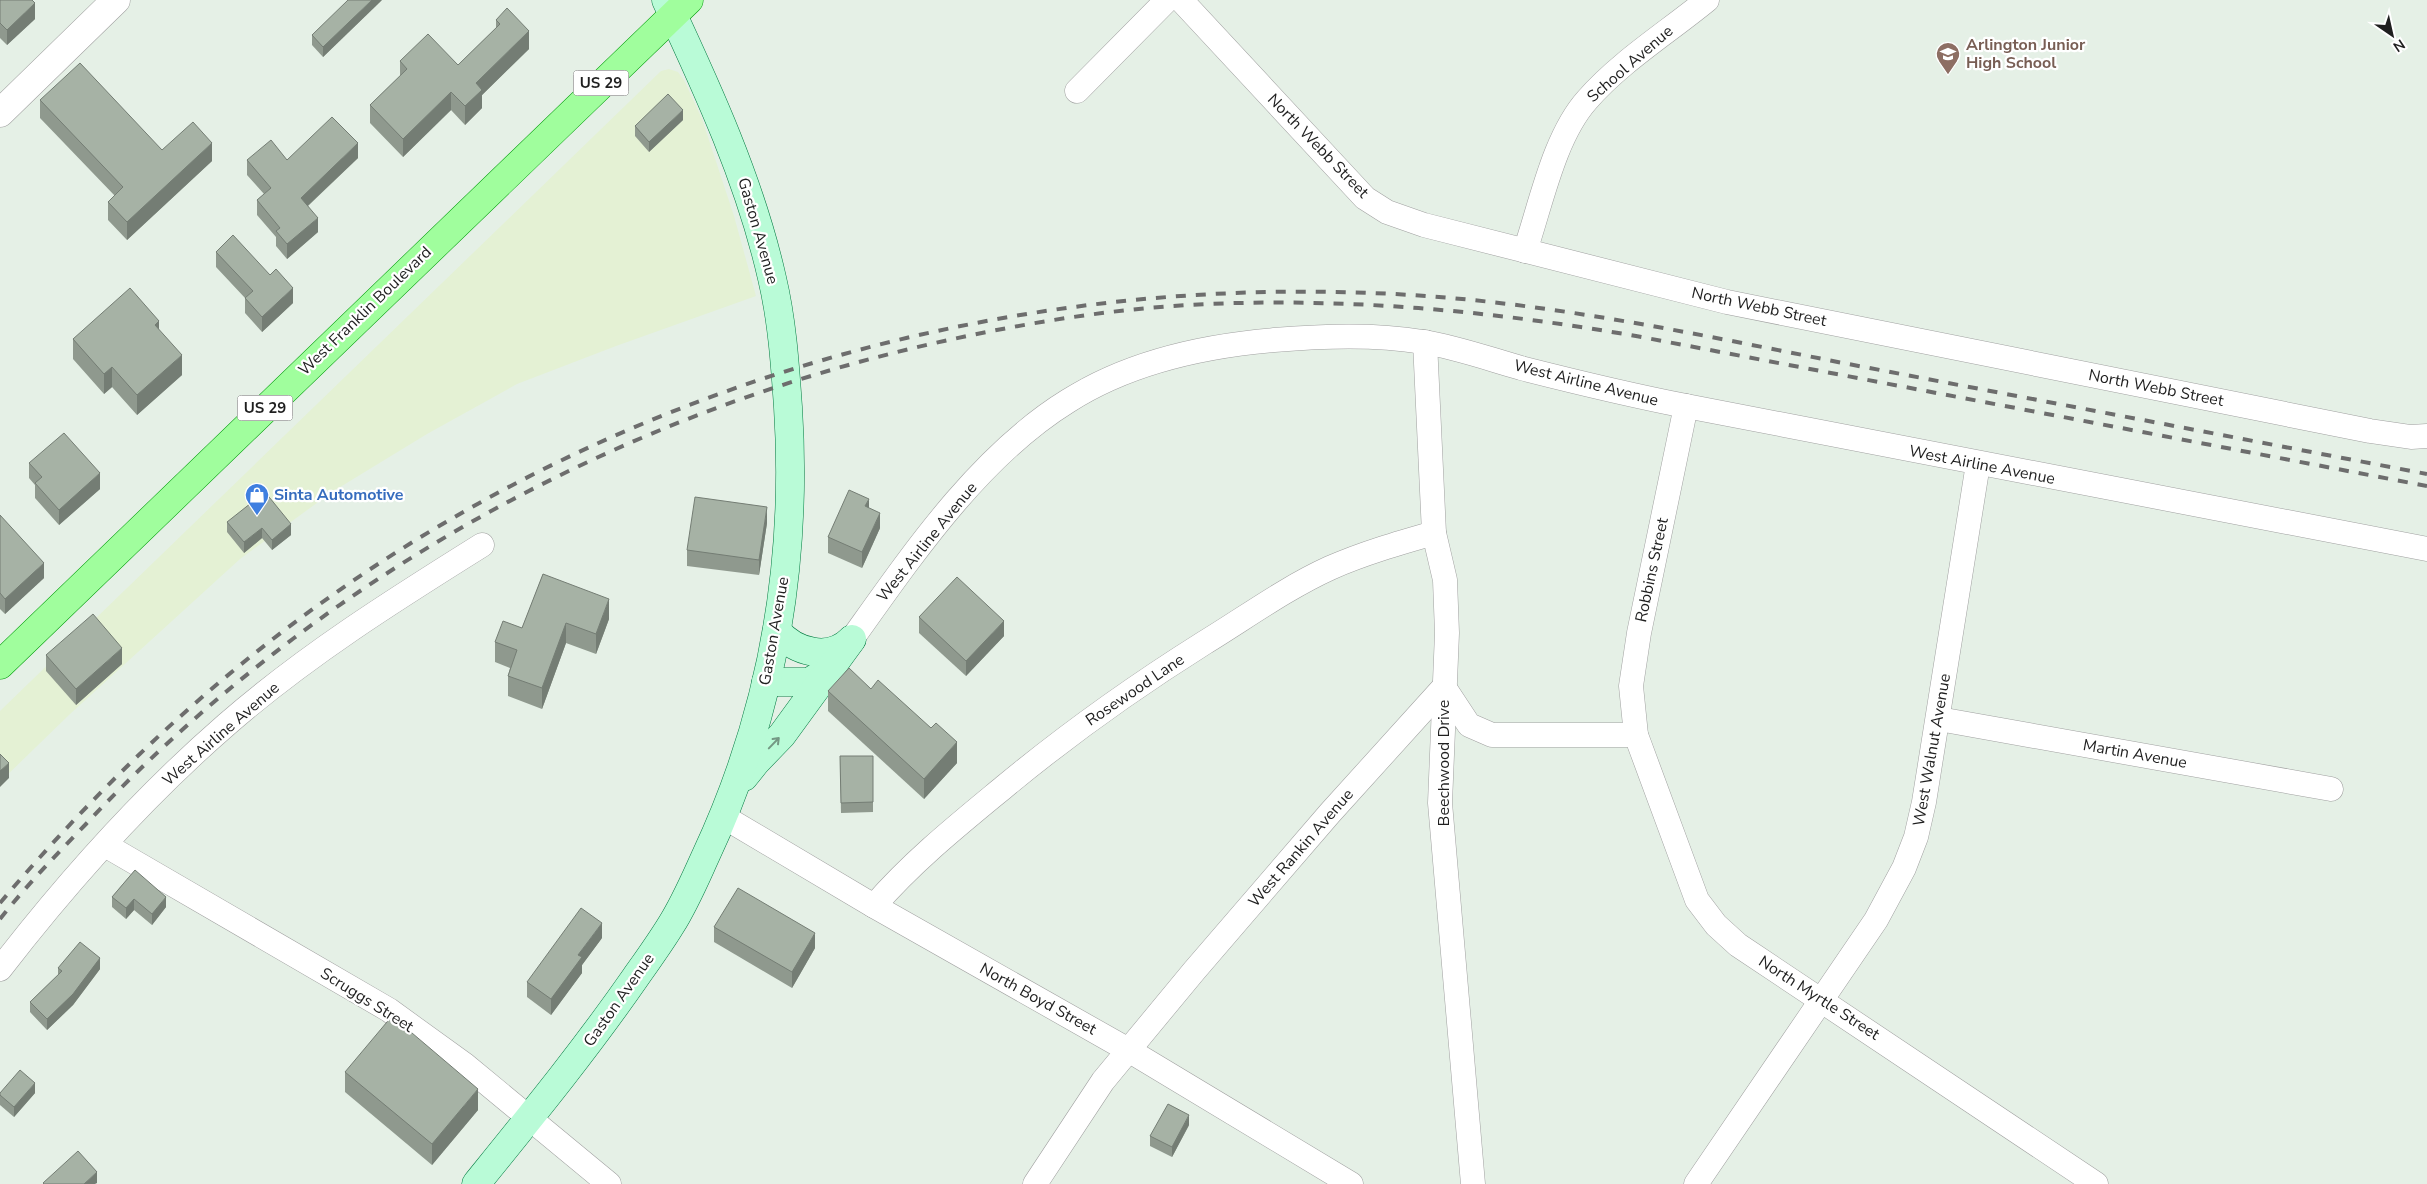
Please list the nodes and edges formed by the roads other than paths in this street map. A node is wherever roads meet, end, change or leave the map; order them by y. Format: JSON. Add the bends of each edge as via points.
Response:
{"nodes":[{"id":1,"x":116,"y":0,"type":"edge"},
{"id":2,"x":1167,"y":0,"type":"edge"},
{"id":3,"x":1181,"y":0,"type":"edge"},
{"id":4,"x":1694,"y":4,"type":"edge"},
{"id":5,"x":676,"y":5,"type":"edge"},
{"id":6,"x":1077,"y":92,"type":"dead end"},
{"id":7,"x":0,"y":113,"type":"edge"},
{"id":8,"x":1525,"y":251,"type":"junction"},
{"id":9,"x":1425,"y":342,"type":"junction"},
{"id":10,"x":1686,"y":406,"type":"junction"},
{"id":11,"x":2427,"y":436,"type":"edge"},
{"id":12,"x":1978,"y":464,"type":"junction"},
{"id":13,"x":1434,"y":533,"type":"junction"},
{"id":14,"x":482,"y":545,"type":"dead end"},
{"id":15,"x":2427,"y":549,"type":"edge"},
{"id":16,"x":777,"y":631,"type":"junction"},
{"id":17,"x":852,"y":639,"type":"junction"},
{"id":18,"x":0,"y":665,"type":"edge"},
{"id":19,"x":829,"y":670,"type":"junction"},
{"id":20,"x":766,"y":682,"type":"junction"},
{"id":21,"x":1444,"y":687,"type":"junction"},
{"id":22,"x":1939,"y":718,"type":"junction"},
{"id":23,"x":1636,"y":735,"type":"junction"},
{"id":24,"x":2331,"y":789,"type":"dead end"},
{"id":25,"x":728,"y":806,"type":"junction"},
{"id":26,"x":105,"y":845,"type":"junction"},
{"id":27,"x":874,"y":906,"type":"junction"},
{"id":28,"x":0,"y":969,"type":"edge"},
{"id":29,"x":1821,"y":998,"type":"junction"},
{"id":30,"x":1130,"y":1051,"type":"junction"},
{"id":31,"x":530,"y":1118,"type":"junction"},
{"id":32,"x":476,"y":1184,"type":"edge"},
{"id":33,"x":609,"y":1184,"type":"edge"},
{"id":34,"x":1035,"y":1184,"type":"edge"},
{"id":35,"x":1352,"y":1184,"type":"edge"},
{"id":36,"x":1473,"y":1184,"type":"edge"},
{"id":37,"x":1696,"y":1184,"type":"edge"},
{"id":38,"x":2096,"y":1184,"type":"edge"}],
"edges":[{"from":1,"to":7,"type":"street"},
{"from":2,"to":6,"type":"street"},
{"from":3,"to":8,"type":"street","name":"North Webb Street","via":[[1365,198],[1386,212],[1424,226]]},
{"from":4,"to":8,"type":"street","name":"School Avenue","via":[[1586,100],[1569,126],[1557,154]]},
{"from":5,"to":16,"type":"main road","name":"Gaston Avenue","via":[[747,190],[779,311],[791,452],[790,531]]},
{"from":5,"to":18,"type":"main road","name":"West Franklin Boulevard","number":"US 29","via":[[525,156]]},
{"from":8,"to":11,"type":"street","name":"North Webb Street","via":[[1727,302],[2370,431]]},
{"from":9,"to":10,"type":"street","name":"West Airline Avenue","via":[[1602,389]]},
{"from":9,"to":13,"type":"street","name":"Beechwood Drive"},
{"from":9,"to":17,"type":"street","name":"West Airline Avenue","via":[[1374,336],[1246,342],[1168,357],[1115,377],[1068,400],[1030,427],[974,482],[921,544]]},
{"from":10,"to":12,"type":"street","name":"West Airline Avenue"},
{"from":10,"to":23,"type":"street","name":"Robbins Street","via":[[1638,633],[1631,686]]},
{"from":12,"to":15,"type":"street","name":"West Airline Avenue"},
{"from":12,"to":22,"type":"street","name":"West Walnut Avenue"},
{"from":13,"to":21,"type":"street","name":"Beechwood Drive","via":[[1445,580]]},
{"from":13,"to":27,"type":"street","name":"Rosewood Lane","via":[[1381,547],[1329,569],[1275,598],[1134,688],[1058,742],[933,846]]},
{"from":14,"to":26,"type":"street","name":"West Airline Avenue","via":[[338,638],[256,700],[163,783]]},
{"from":16,"to":17,"type":"main road","via":[[786,642],[811,652],[834,651]]},
{"from":16,"to":20,"type":"main road","name":"Gaston Avenue"},
{"from":17,"to":19,"type":"main road"},
{"from":19,"to":20,"type":"main road","via":[[809,682]]},
{"from":25,"to":19,"type":"main road","one_way":true,"via":[[756,762],[782,735]]},
{"from":20,"to":25,"type":"main road","name":"Gaston Avenue","via":[[751,740]]},
{"from":21,"to":23,"type":"street","via":[[1469,725],[1492,735]]},
{"from":21,"to":30,"type":"street","name":"West Rankin Avenue","via":[[1317,828]]},
{"from":21,"to":36,"type":"street","name":"Beechwood Drive","via":[[1440,803]]},
{"from":22,"to":24,"type":"street","name":"Martin Avenue"},
{"from":22,"to":29,"type":"street","name":"West Walnut Avenue","via":[[1916,837],[1904,868],[1876,920]]},
{"from":23,"to":29,"type":"street","name":"North Myrtle Street","via":[[1697,900],[1716,925],[1738,945]]},
{"from":25,"to":27,"type":"street","name":"North Boyd Street"},
{"from":25,"to":31,"type":"main road","name":"Gaston Avenue","via":[[671,925],[595,1035]]},
{"from":26,"to":28,"type":"street","name":"West Airline Avenue","via":[[52,902]]},
{"from":26,"to":31,"type":"street","name":"Scruggs Street","via":[[389,1010],[465,1065]]},
{"from":27,"to":30,"type":"street","name":"North Boyd Street"},
{"from":29,"to":37,"type":"street","name":"West Walnut Avenue"},
{"from":29,"to":38,"type":"street","name":"North Myrtle Street"},
{"from":30,"to":34,"type":"street","name":"West Rankin Avenue","via":[[1103,1082]]},
{"from":30,"to":35,"type":"street","name":"North Boyd Street"},
{"from":31,"to":32,"type":"main road","name":"Gaston Avenue"},
{"from":31,"to":33,"type":"street","name":"Scruggs Street"}]}
